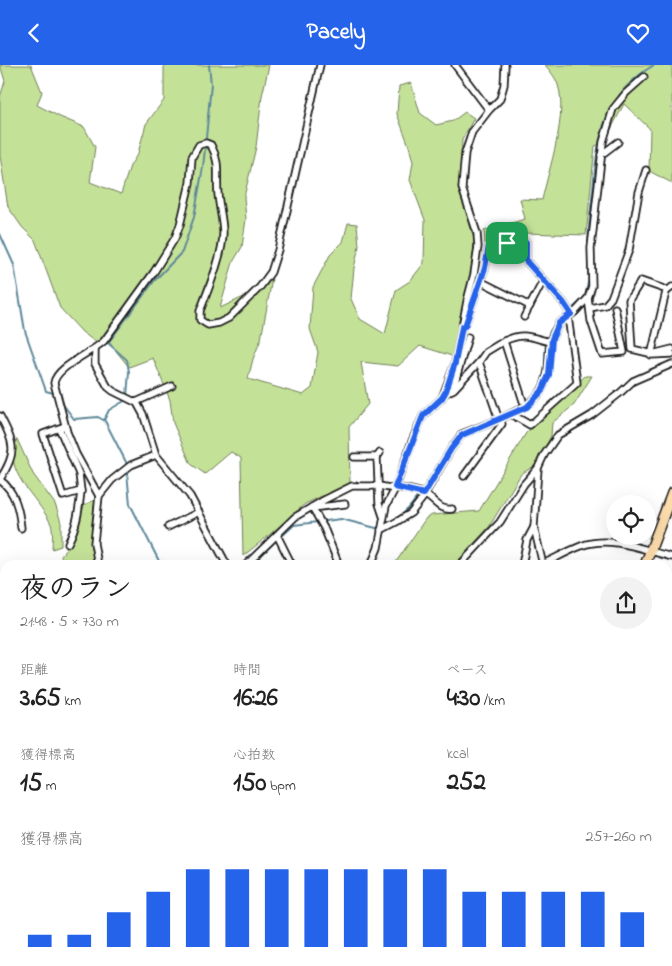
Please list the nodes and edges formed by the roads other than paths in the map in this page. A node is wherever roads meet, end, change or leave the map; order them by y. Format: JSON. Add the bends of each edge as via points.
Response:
{"nodes":[{"id":1,"x":320,"y":65,"type":"edge"},
{"id":2,"x":455,"y":65,"type":"edge"},
{"id":3,"x":505,"y":65,"type":"edge"},
{"id":4,"x":644,"y":77,"type":"dead end"},
{"id":5,"x":489,"y":110,"type":"junction"},
{"id":6,"x":618,"y":142,"type":"dead end"},
{"id":7,"x":601,"y":155,"type":"junction"},
{"id":8,"x":646,"y":170,"type":"dead end"},
{"id":9,"x":480,"y":281,"type":"junction"},
{"id":10,"x":543,"y":281,"type":"junction"},
{"id":11,"x":669,"y":288,"type":"edge"},
{"id":12,"x":588,"y":298,"type":"junction"},
{"id":13,"x":530,"y":306,"type":"junction"},
{"id":14,"x":590,"y":308,"type":"junction"},
{"id":15,"x":615,"y":308,"type":"dead end"},
{"id":16,"x":570,"y":315,"type":"junction"},
{"id":17,"x":524,"y":317,"type":"dead end"},
{"id":18,"x":462,"y":327,"type":"junction"},
{"id":19,"x":468,"y":337,"type":"dead end"},
{"id":20,"x":504,"y":341,"type":"junction"},
{"id":21,"x":550,"y":342,"type":"junction"},
{"id":22,"x":95,"y":349,"type":"junction"},
{"id":23,"x":672,"y":349,"type":"edge"},
{"id":24,"x":624,"y":352,"type":"junction"},
{"id":25,"x":672,"y":354,"type":"edge"},
{"id":26,"x":653,"y":355,"type":"junction"},
{"id":27,"x":479,"y":362,"type":"junction"},
{"id":28,"x":672,"y":364,"type":"edge"},
{"id":29,"x":172,"y":386,"type":"dead end"},
{"id":30,"x":453,"y":389,"type":"junction"},
{"id":31,"x":444,"y":394,"type":"junction"},
{"id":32,"x":133,"y":400,"type":"junction"},
{"id":33,"x":524,"y":401,"type":"dead end"},
{"id":34,"x":511,"y":414,"type":"junction"},
{"id":35,"x":0,"y":416,"type":"edge"},
{"id":36,"x":498,"y":418,"type":"junction"},
{"id":37,"x":62,"y":427,"type":"junction"},
{"id":38,"x":156,"y":455,"type":"junction"},
{"id":39,"x":354,"y":457,"type":"dead end"},
{"id":40,"x":538,"y":468,"type":"junction"},
{"id":41,"x":464,"y":475,"type":"dead end"},
{"id":42,"x":0,"y":479,"type":"edge"},
{"id":43,"x":379,"y":486,"type":"junction"},
{"id":44,"x":395,"y":488,"type":"junction"},
{"id":45,"x":81,"y":491,"type":"junction"},
{"id":46,"x":672,"y":493,"type":"edge"},
{"id":47,"x":424,"y":494,"type":"junction"},
{"id":48,"x":99,"y":496,"type":"junction"},
{"id":49,"x":345,"y":504,"type":"dead end"},
{"id":50,"x":312,"y":508,"type":"junction"},
{"id":51,"x":452,"y":509,"type":"dead end"},
{"id":52,"x":199,"y":512,"type":"junction"},
{"id":53,"x":382,"y":524,"type":"junction"},
{"id":54,"x":168,"y":527,"type":"dead end"},
{"id":55,"x":534,"y":527,"type":"junction"},
{"id":56,"x":21,"y":528,"type":"dead end"},
{"id":57,"x":278,"y":536,"type":"junction"},
{"id":58,"x":68,"y":543,"type":"dead end"},
{"id":59,"x":650,"y":551,"type":"junction"},
{"id":60,"x":672,"y":557,"type":"edge"},
{"id":61,"x":97,"y":560,"type":"edge"},
{"id":62,"x":225,"y":560,"type":"edge"},
{"id":63,"x":252,"y":560,"type":"edge"},
{"id":64,"x":290,"y":560,"type":"edge"},
{"id":65,"x":337,"y":560,"type":"edge"},
{"id":66,"x":373,"y":560,"type":"edge"},
{"id":67,"x":465,"y":560,"type":"edge"},
{"id":68,"x":523,"y":560,"type":"edge"},
{"id":69,"x":542,"y":560,"type":"edge"},
{"id":70,"x":553,"y":560,"type":"edge"},
{"id":71,"x":647,"y":560,"type":"edge"}],
"edges":[{"from":1,"to":22,"type":"street","via":[[278,250],[271,272],[260,287],[229,318],[208,325],[200,320],[223,234],[217,156],[212,145],[199,145],[192,157],[190,183],[175,238],[128,309]]},
{"from":2,"to":5,"type":"street"},
{"from":3,"to":5,"type":"street","via":[[500,99]]},
{"from":4,"to":7,"type":"street","via":[[613,109],[602,141]]},
{"from":5,"to":18,"type":"street","via":[[472,132],[465,153],[462,188],[478,247]]},
{"from":6,"to":7,"type":"street"},
{"from":7,"to":12,"type":"street","via":[[591,248],[592,286]]},
{"from":8,"to":14,"type":"street","via":[[629,250],[611,298],[605,305]]},
{"from":9,"to":10,"type":"street","via":[[489,246],[518,239],[526,242],[526,261]]},
{"from":9,"to":13,"type":"street"},
{"from":9,"to":18,"type":"street"},
{"from":10,"to":13,"type":"street"},
{"from":10,"to":16,"type":"street"},
{"from":11,"to":26,"type":"street"},
{"from":11,"to":26,"type":"street","via":[[641,281],[629,299],[632,349]]},
{"from":12,"to":14,"type":"street"},
{"from":12,"to":16,"type":"street"},
{"from":13,"to":17,"type":"street"},
{"from":14,"to":24,"type":"street","via":[[602,354]]},
{"from":15,"to":24,"type":"street"},
{"from":16,"to":21,"type":"street","via":[[559,323]]},
{"from":16,"to":34,"type":"street","via":[[577,383],[530,425]]},
{"from":18,"to":31,"type":"street","via":[[455,363]]},
{"from":19,"to":30,"type":"street"},
{"from":20,"to":21,"type":"street","via":[[517,335]]},
{"from":20,"to":27,"type":"street","via":[[486,352]]},
{"from":20,"to":33,"type":"street"},
{"from":21,"to":34,"type":"street","via":[[549,375],[542,391],[527,407]]},
{"from":22,"to":32,"type":"street","via":[[95,364],[108,387]]},
{"from":22,"to":37,"type":"street","via":[[62,369],[55,377]]},
{"from":23,"to":26,"type":"street"},
{"from":24,"to":26,"type":"street"},
{"from":25,"to":26,"type":"street"},
{"from":27,"to":30,"type":"street"},
{"from":27,"to":36,"type":"street"},
{"from":28,"to":40,"type":"street","via":[[633,381],[592,415],[558,435]]},
{"from":29,"to":32,"type":"street"},
{"from":30,"to":31,"type":"street"},
{"from":31,"to":44,"type":"street","via":[[423,416]]},
{"from":32,"to":38,"type":"street","via":[[143,415]]},
{"from":34,"to":36,"type":"street"},
{"from":35,"to":42,"type":"street","via":[[12,439],[11,463]]},
{"from":36,"to":41,"type":"street","via":[[502,424],[498,432]]},
{"from":36,"to":47,"type":"street","via":[[462,435]]},
{"from":37,"to":45,"type":"street","via":[[79,474]]},
{"from":37,"to":45,"type":"street","via":[[43,434],[63,496]]},
{"from":37,"to":48,"type":"street"},
{"from":38,"to":48,"type":"street","via":[[123,471]]},
{"from":38,"to":52,"type":"street"},
{"from":39,"to":43,"type":"street","via":[[378,455]]},
{"from":40,"to":55,"type":"street"},
{"from":40,"to":67,"type":"street","via":[[500,522]]},
{"from":42,"to":56,"type":"street","via":[[9,487],[16,503]]},
{"from":43,"to":44,"type":"street"},
{"from":43,"to":50,"type":"street","via":[[352,486]]},
{"from":43,"to":53,"type":"street"},
{"from":44,"to":47,"type":"street"},
{"from":44,"to":53,"type":"street"},
{"from":45,"to":58,"type":"street","via":[[75,531]]},
{"from":46,"to":59,"type":"main road"},
{"from":47,"to":51,"type":"street","via":[[437,506]]},
{"from":47,"to":53,"type":"street","via":[[411,513],[398,521]]},
{"from":48,"to":61,"type":"street","via":[[94,543]]},
{"from":49,"to":50,"type":"street"},
{"from":50,"to":57,"type":"street","via":[[296,517]]},
{"from":50,"to":65,"type":"street"},
{"from":52,"to":54,"type":"street"},
{"from":52,"to":62,"type":"street"},
{"from":53,"to":66,"type":"street"},
{"from":55,"to":68,"type":"street","via":[[527,540]]},
{"from":55,"to":69,"type":"street"},
{"from":57,"to":63,"type":"street"},
{"from":57,"to":64,"type":"street"},
{"from":59,"to":60,"type":"street"},
{"from":59,"to":70,"type":"street","via":[[617,543],[600,543],[583,545]]},
{"from":59,"to":71,"type":"main road"}]}
